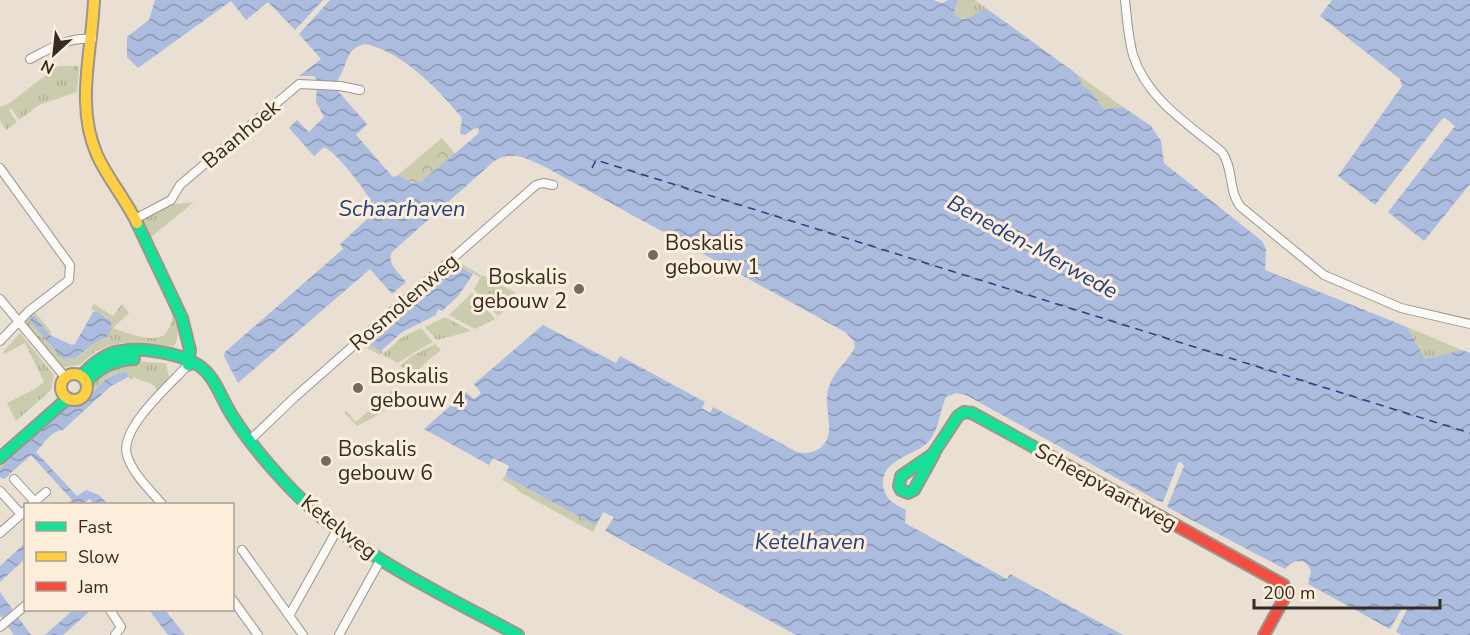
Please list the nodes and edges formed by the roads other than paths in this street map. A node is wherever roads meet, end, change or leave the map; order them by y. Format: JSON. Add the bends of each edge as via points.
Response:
{"nodes":[{"id":1,"x":94,"y":0,"type":"edge"},
{"id":2,"x":1125,"y":0,"type":"edge"},
{"id":3,"x":92,"y":39,"type":"junction"},
{"id":4,"x":30,"y":59,"type":"dead end"},
{"id":5,"x":360,"y":90,"type":"dead end"},
{"id":6,"x":0,"y":168,"type":"edge"},
{"id":7,"x":553,"y":185,"type":"dead end"},
{"id":8,"x":135,"y":219,"type":"junction"},
{"id":9,"x":0,"y":299,"type":"edge"},
{"id":10,"x":18,"y":321,"type":"junction"},
{"id":11,"x":1470,"y":324,"type":"edge"},
{"id":12,"x":0,"y":341,"type":"edge"},
{"id":13,"x":189,"y":362,"type":"junction"},
{"id":14,"x":65,"y":377,"type":"junction"},
{"id":15,"x":84,"y":379,"type":"junction"},
{"id":16,"x":65,"y":396,"type":"junction"},
{"id":17,"x":249,"y":440,"type":"junction"},
{"id":18,"x":0,"y":450,"type":"edge"},
{"id":19,"x":934,"y":454,"type":"dead end"},
{"id":20,"x":0,"y":458,"type":"edge"},
{"id":21,"x":14,"y":479,"type":"dead end"},
{"id":22,"x":0,"y":491,"type":"edge"},
{"id":23,"x":46,"y":492,"type":"dead end"},
{"id":24,"x":33,"y":503,"type":"edge"},
{"id":25,"x":161,"y":503,"type":"edge"},
{"id":26,"x":23,"y":512,"type":"edge"},
{"id":27,"x":337,"y":530,"type":"junction"},
{"id":28,"x":0,"y":533,"type":"edge"},
{"id":29,"x":242,"y":550,"type":"dead end"},
{"id":30,"x":381,"y":559,"type":"junction"},
{"id":31,"x":234,"y":602,"type":"edge"},
{"id":32,"x":24,"y":606,"type":"edge"},
{"id":33,"x":111,"y":611,"type":"edge"},
{"id":34,"x":289,"y":616,"type":"junction"},
{"id":35,"x":2,"y":626,"type":"edge"},
{"id":36,"x":505,"y":632,"type":"edge"},
{"id":37,"x":6,"y":635,"type":"edge"},
{"id":38,"x":115,"y":635,"type":"edge"},
{"id":39,"x":258,"y":635,"type":"edge"},
{"id":40,"x":303,"y":635,"type":"edge"},
{"id":41,"x":339,"y":635,"type":"edge"},
{"id":42,"x":518,"y":635,"type":"edge"},
{"id":43,"x":1264,"y":635,"type":"edge"}],
"edges":[{"from":1,"to":3,"type":"street"},
{"from":2,"to":11,"type":"street","via":[[1132,52],[1147,85],[1161,102],[1222,152],[1228,161],[1234,199],[1241,207],[1324,275],[1401,308]]},
{"from":3,"to":4,"type":"street","via":[[58,44]]},
{"from":3,"to":8,"type":"street","via":[[85,84],[86,122],[98,155]]},
{"from":5,"to":8,"type":"street","name":"Baanhoek","via":[[299,84],[180,185],[171,200]]},
{"from":6,"to":10,"type":"street","via":[[71,270],[69,280]]},
{"from":7,"to":17,"type":"street","name":"Rosmolenweg","via":[[536,185]]},
{"from":8,"to":13,"type":"street","via":[[182,318]]},
{"from":9,"to":10,"type":"street"},
{"from":10,"to":12,"type":"street"},
{"from":10,"to":14,"type":"street"},
{"from":13,"to":15,"type":"street","via":[[170,354],[118,352],[100,359]]},
{"from":13,"to":17,"type":"street","name":"Ketelweg","via":[[210,380]]},
{"from":13,"to":25,"type":"street","via":[[149,406],[126,439],[127,454],[136,472]]},
{"from":14,"to":15,"type":"street","via":[[74,374]]},
{"from":14,"to":16,"type":"street","via":[[61,384]]},
{"from":15,"to":16,"type":"street","via":[[87,390],[82,396],[76,400]]},
{"from":16,"to":18,"type":"street"},
{"from":16,"to":20,"type":"street"},
{"from":17,"to":27,"type":"street","name":"Ketelweg","via":[[303,502]]},
{"from":19,"to":43,"type":"street","name":"Scheepvaartweg","via":[[953,420],[964,412],[972,413],[1284,585],[1286,595]]},
{"from":21,"to":24,"type":"street"},
{"from":22,"to":26,"type":"street"},
{"from":23,"to":24,"type":"street"},
{"from":26,"to":28,"type":"street"},
{"from":27,"to":30,"type":"street","name":"Ketelweg"},
{"from":27,"to":34,"type":"street"},
{"from":29,"to":34,"type":"street"},
{"from":30,"to":36,"type":"street","name":"Ketelweg"},
{"from":30,"to":41,"type":"street"},
{"from":31,"to":39,"type":"street"},
{"from":32,"to":35,"type":"street"},
{"from":33,"to":38,"type":"street","via":[[121,627]]},
{"from":34,"to":40,"type":"street"},
{"from":35,"to":37,"type":"street"},
{"from":36,"to":42,"type":"street","name":"Ketelweg"}]}
